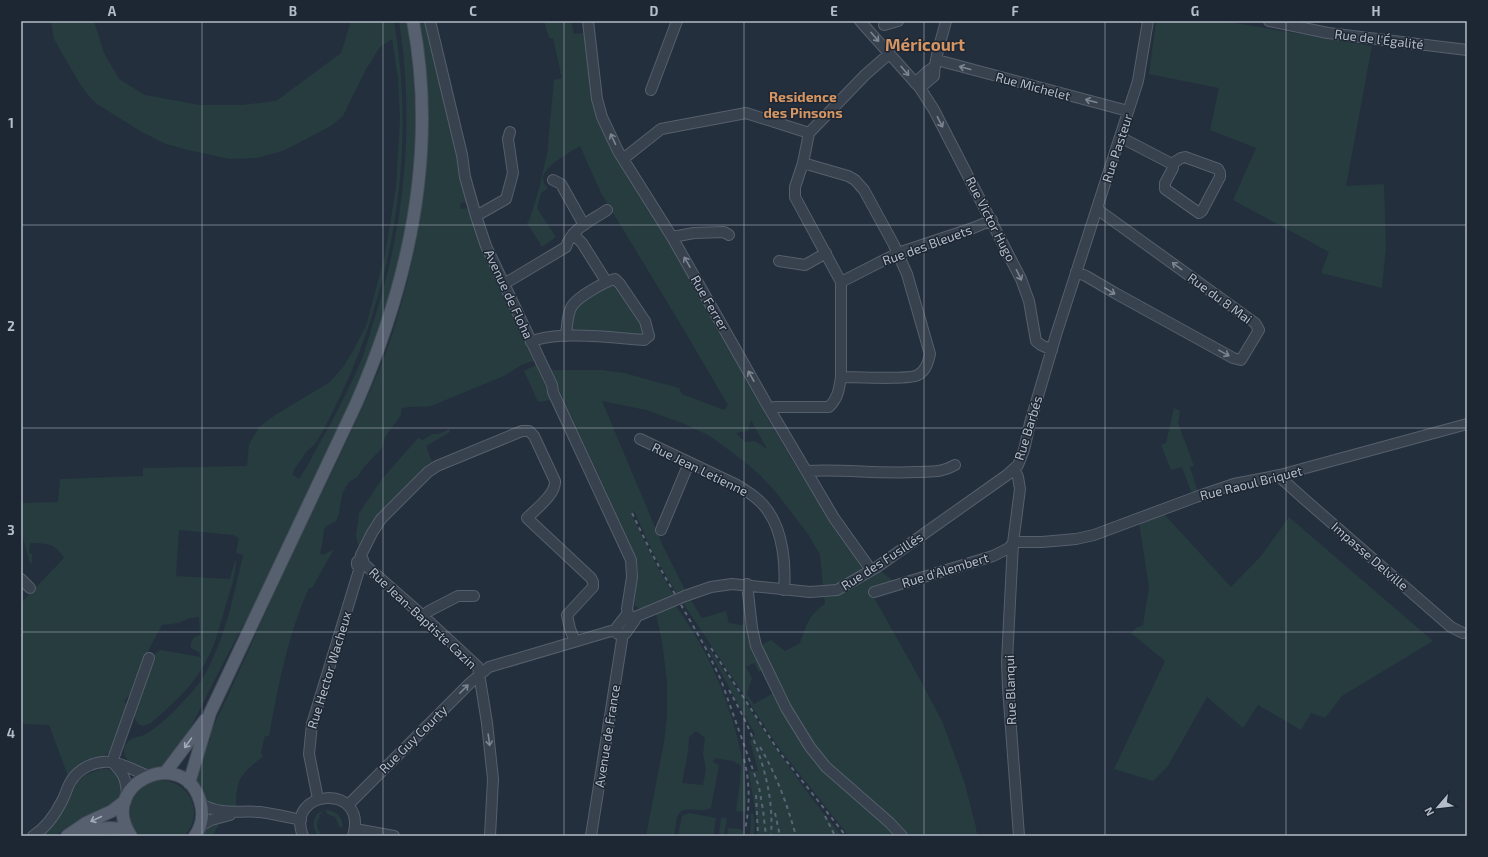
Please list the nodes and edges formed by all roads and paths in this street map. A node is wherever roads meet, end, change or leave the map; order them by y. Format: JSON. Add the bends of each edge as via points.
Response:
{"nodes":[{"id":1,"x":413,"y":21,"type":"edge"},
{"id":2,"x":430,"y":21,"type":"edge"},
{"id":3,"x":588,"y":21,"type":"edge"},
{"id":4,"x":677,"y":21,"type":"edge"},
{"id":5,"x":860,"y":21,"type":"edge"},
{"id":6,"x":898,"y":21,"type":"edge"},
{"id":7,"x":946,"y":21,"type":"edge"},
{"id":8,"x":1148,"y":21,"type":"edge"},
{"id":9,"x":1268,"y":21,"type":"edge"},
{"id":10,"x":1296,"y":24,"type":"edge"},
{"id":11,"x":884,"y":25,"type":"dead end"},
{"id":12,"x":1467,"y":50,"type":"edge"},
{"id":13,"x":889,"y":54,"type":"junction"},
{"id":14,"x":936,"y":64,"type":"junction"},
{"id":15,"x":917,"y":85,"type":"junction"},
{"id":16,"x":651,"y":90,"type":"dead end"},
{"id":17,"x":1128,"y":111,"type":"junction"},
{"id":18,"x":510,"y":132,"type":"dead end"},
{"id":19,"x":809,"y":133,"type":"junction"},
{"id":20,"x":1120,"y":137,"type":"junction"},
{"id":21,"x":623,"y":159,"type":"junction"},
{"id":22,"x":803,"y":162,"type":"junction"},
{"id":23,"x":1172,"y":164,"type":"junction"},
{"id":24,"x":553,"y":180,"type":"dead end"},
{"id":25,"x":1097,"y":209,"type":"junction"},
{"id":26,"x":607,"y":210,"type":"dead end"},
{"id":27,"x":476,"y":216,"type":"junction"},
{"id":28,"x":992,"y":220,"type":"junction"},
{"id":29,"x":584,"y":225,"type":"junction"},
{"id":30,"x":573,"y":234,"type":"junction"},
{"id":31,"x":729,"y":235,"type":"dead end"},
{"id":32,"x":672,"y":237,"type":"junction"},
{"id":33,"x":826,"y":253,"type":"junction"},
{"id":34,"x":898,"y":253,"type":"junction"},
{"id":35,"x":779,"y":261,"type":"dead end"},
{"id":36,"x":1076,"y":272,"type":"junction"},
{"id":37,"x":606,"y":281,"type":"junction"},
{"id":38,"x":841,"y":282,"type":"junction"},
{"id":39,"x":504,"y":284,"type":"junction"},
{"id":40,"x":566,"y":336,"type":"junction"},
{"id":41,"x":531,"y":342,"type":"junction"},
{"id":42,"x":1052,"y":350,"type":"junction"},
{"id":43,"x":841,"y":377,"type":"junction"},
{"id":44,"x":770,"y":410,"type":"junction"},
{"id":45,"x":1467,"y":424,"type":"edge"},
{"id":46,"x":640,"y":440,"type":"dead end"},
{"id":47,"x":689,"y":463,"type":"junction"},
{"id":48,"x":955,"y":465,"type":"dead end"},
{"id":49,"x":1014,"y":469,"type":"junction"},
{"id":50,"x":807,"y":471,"type":"junction"},
{"id":51,"x":1280,"y":475,"type":"junction"},
{"id":52,"x":661,"y":530,"type":"dead end"},
{"id":53,"x":1013,"y":543,"type":"junction"},
{"id":54,"x":361,"y":563,"type":"junction"},
{"id":55,"x":867,"y":573,"type":"junction"},
{"id":56,"x":21,"y":579,"type":"edge"},
{"id":57,"x":747,"y":584,"type":"junction"},
{"id":58,"x":30,"y":588,"type":"dead end"},
{"id":59,"x":784,"y":590,"type":"junction"},
{"id":60,"x":874,"y":592,"type":"dead end"},
{"id":61,"x":474,"y":596,"type":"dead end"},
{"id":62,"x":632,"y":615,"type":"junction"},
{"id":63,"x":423,"y":616,"type":"junction"},
{"id":64,"x":619,"y":633,"type":"junction"},
{"id":65,"x":1464,"y":633,"type":"dead end"},
{"id":66,"x":575,"y":641,"type":"junction"},
{"id":67,"x":149,"y":658,"type":"dead end"},
{"id":68,"x":479,"y":674,"type":"junction"},
{"id":69,"x":210,"y":713,"type":"junction"},
{"id":70,"x":112,"y":762,"type":"junction"},
{"id":71,"x":165,"y":773,"type":"junction"},
{"id":72,"x":148,"y":776,"type":"junction"},
{"id":73,"x":189,"y":783,"type":"junction"},
{"id":74,"x":126,"y":798,"type":"junction"},
{"id":75,"x":318,"y":799,"type":"junction"},
{"id":76,"x":201,"y":804,"type":"junction"},
{"id":77,"x":348,"y":805,"type":"junction"},
{"id":78,"x":238,"y":813,"type":"junction"},
{"id":79,"x":301,"y":820,"type":"junction"},
{"id":80,"x":198,"y":831,"type":"edge"},
{"id":81,"x":354,"y":833,"type":"edge"},
{"id":82,"x":129,"y":834,"type":"edge"},
{"id":83,"x":33,"y":836,"type":"edge"},
{"id":84,"x":67,"y":836,"type":"edge"},
{"id":85,"x":79,"y":836,"type":"edge"},
{"id":86,"x":303,"y":836,"type":"edge"},
{"id":87,"x":394,"y":836,"type":"edge"},
{"id":88,"x":490,"y":836,"type":"edge"},
{"id":89,"x":591,"y":836,"type":"edge"},
{"id":90,"x":902,"y":836,"type":"edge"},
{"id":91,"x":1019,"y":836,"type":"edge"}],
"edges":[{"from":1,"to":69,"type":"main road","via":[[422,96],[422,146],[418,195],[401,281],[376,358]]},
{"from":2,"to":27,"type":"street","name":"Avenue de Floha"},
{"from":21,"to":3,"type":"street","name":"Rue Ferrer","one_way":true,"via":[[602,117],[597,99]]},
{"from":4,"to":16,"type":"street"},
{"from":5,"to":13,"type":"street","name":"Rue Victor Hugo","one_way":true},
{"from":6,"to":11,"type":"street"},
{"from":7,"to":14,"type":"street"},
{"from":8,"to":17,"type":"street","name":"Rue Pasteur","via":[[1141,67]]},
{"from":9,"to":10,"type":"street","name":"Rue de l'Égalité"},
{"from":10,"to":12,"type":"street","name":"Rue de l'Égalité","via":[[1328,33]]},
{"from":13,"to":15,"type":"street","name":"Rue Victor Hugo","one_way":true},
{"from":13,"to":19,"type":"street"},
{"from":14,"to":15,"type":"street","via":[[934,76]]},
{"from":17,"to":14,"type":"street","name":"Rue Michelet","one_way":true},
{"from":15,"to":28,"type":"street","name":"Rue Victor Hugo","one_way":true,"via":[[934,110]]},
{"from":17,"to":20,"type":"street","name":"Rue Pasteur"},
{"from":18,"to":27,"type":"street","via":[[508,139],[513,173],[506,199]]},
{"from":19,"to":21,"type":"street","via":[[746,113],[661,129]]},
{"from":19,"to":22,"type":"street"},
{"from":20,"to":23,"type":"street"},
{"from":20,"to":25,"type":"street","name":"Rue Pasteur"},
{"from":21,"to":32,"type":"street","name":"Rue Ferrer"},
{"from":22,"to":33,"type":"street","via":[[795,188],[795,197]]},
{"from":22,"to":34,"type":"street","via":[[855,180],[864,190]]},
{"from":23,"to":23,"type":"street","via":[[1185,157],[1218,169],[1220,177],[1199,213],[1165,189],[1165,183],[1173,168]]},
{"from":24,"to":29,"type":"street","via":[[561,184]]},
{"from":25,"to":36,"type":"street","name":"Rue Pasteur"},
{"from":36,"to":25,"type":"street","name":"Rue du 8 Mai","one_way":true,"via":[[1233,358],[1240,360],[1259,330],[1255,323]]},
{"from":26,"to":29,"type":"street"},
{"from":27,"to":39,"type":"street","name":"Avenue de Floha","via":[[486,246]]},
{"from":28,"to":34,"type":"street","name":"Rue des Bleuets"},
{"from":28,"to":42,"type":"street","name":"Rue Victor Hugo","one_way":true,"via":[[1026,290],[1036,340],[1041,346]]},
{"from":29,"to":30,"type":"street"},
{"from":30,"to":37,"type":"street","via":[[582,243]]},
{"from":30,"to":39,"type":"street","via":[[568,239],[566,247]]},
{"from":31,"to":32,"type":"street","via":[[724,232],[694,233]]},
{"from":44,"to":32,"type":"street","name":"Rue Ferrer","one_way":true},
{"from":33,"to":35,"type":"street","via":[[805,264]]},
{"from":33,"to":38,"type":"street"},
{"from":34,"to":38,"type":"street","name":"Rue des Bleuets"},
{"from":34,"to":43,"type":"street","via":[[907,274],[930,354],[928,363],[925,369],[914,376]]},
{"from":36,"to":42,"type":"street","name":"Rue Pasteur"},
{"from":37,"to":40,"type":"street","via":[[572,306]]},
{"from":37,"to":40,"type":"street","via":[[615,279],[620,284],[645,321],[649,336],[644,340]]},
{"from":38,"to":43,"type":"street"},
{"from":39,"to":41,"type":"street","name":"Avenue de Floha"},
{"from":40,"to":41,"type":"street","via":[[547,337]]},
{"from":41,"to":62,"type":"street","name":"Avenue de Floha","via":[[628,553],[632,571]]},
{"from":42,"to":49,"type":"street","name":"Rue Barbés","via":[[1024,450]]},
{"from":43,"to":44,"type":"street","via":[[835,401],[829,407],[775,407]]},
{"from":44,"to":50,"type":"street","name":"Rue Ferrer"},
{"from":45,"to":51,"type":"street","name":"Rue Raoul Briquet"},
{"from":46,"to":47,"type":"street","name":"Rue Jean Letienne"},
{"from":47,"to":52,"type":"street"},
{"from":47,"to":59,"type":"street","name":"Rue Jean Letienne","via":[[750,492],[768,511],[782,545]]},
{"from":48,"to":50,"type":"street","via":[[945,470],[890,474]]},
{"from":49,"to":53,"type":"street","name":"Rue Barbés","via":[[1020,489]]},
{"from":49,"to":55,"type":"street","name":"Rue des Fusillés"},
{"from":50,"to":55,"type":"street","name":"Rue Ferrer"},
{"from":51,"to":53,"type":"street","name":"Rue Raoul Briquet","via":[[1234,484],[1094,535],[1076,539]]},
{"from":51,"to":65,"type":"street","name":"Impasse Delville","via":[[1451,627]]},
{"from":53,"to":60,"type":"street","name":"Rue d'Alembert","via":[[993,556]]},
{"from":53,"to":91,"type":"street","name":"Rue Blanqui","via":[[1007,661]]},
{"from":54,"to":63,"type":"street","name":"Rue Jean-Baptiste Cazin"},
{"from":54,"to":66,"type":"street","name":"Rue Hector Wacheux","via":[[361,555],[381,519],[428,472],[522,431],[529,431],[534,436],[555,485],[553,491],[527,518],[593,582],[593,587],[567,616]]},
{"from":54,"to":75,"type":"street","name":"Rue Hector Wacheux","via":[[312,724],[309,754]]},
{"from":55,"to":59,"type":"street","name":"Rue des Fusillés","via":[[837,590]]},
{"from":56,"to":58,"type":"street"},
{"from":57,"to":59,"type":"street","name":"Rue des Fusillés"},
{"from":57,"to":62,"type":"street","name":"Rue des Fusillés","bridge":true,"via":[[719,585]]},
{"from":57,"to":90,"type":"street","via":[[756,646],[786,708],[810,747],[826,767],[890,822]]},
{"from":61,"to":63,"type":"street","via":[[458,596]]},
{"from":62,"to":64,"type":"street","via":[[617,627]]},
{"from":63,"to":68,"type":"street","name":"Rue Jean-Baptiste Cazin","via":[[478,667]]},
{"from":64,"to":66,"type":"street","name":"Rue Guy Courty","via":[[606,633]]},
{"from":64,"to":89,"type":"street","name":"Avenue de France","via":[[622,640]]},
{"from":66,"to":68,"type":"street","name":"Rue Guy Courty","via":[[489,667]]},
{"from":67,"to":70,"type":"street"},
{"from":77,"to":68,"type":"street","name":"Rue Guy Courty","one_way":true},
{"from":68,"to":88,"type":"street","one_way":true,"via":[[493,779]]},
{"from":69,"to":71,"type":"main road","one_way":true},
{"from":69,"to":73,"type":"main road"},
{"from":70,"to":72,"type":"street"},
{"from":70,"to":74,"type":"street","via":[[126,779]]},
{"from":70,"to":83,"type":"street","via":[[89,765],[76,775],[70,781],[63,800],[49,822]]},
{"from":71,"to":72,"type":"main road"},
{"from":71,"to":73,"type":"main road","via":[[178,776]]},
{"from":72,"to":74,"type":"main road","via":[[136,783]]},
{"from":73,"to":76,"type":"main road"},
{"from":74,"to":82,"type":"main road","via":[[123,816]]},
{"from":74,"to":84,"type":"main road","one_way":true,"via":[[112,811],[86,823]]},
{"from":75,"to":77,"type":"street","via":[[337,798]]},
{"from":75,"to":79,"type":"street","via":[[305,809]]},
{"from":76,"to":78,"type":"street","via":[[220,811]]},
{"from":76,"to":80,"type":"main road"},
{"from":77,"to":81,"type":"street","via":[[355,818]]},
{"from":78,"to":79,"type":"street","via":[[261,812]]},
{"from":78,"to":80,"type":"street","via":[[211,820]]},
{"from":79,"to":86,"type":"street"},
{"from":81,"to":87,"type":"street"},
{"from":82,"to":85,"type":"main road","via":[[115,828]]}]}
